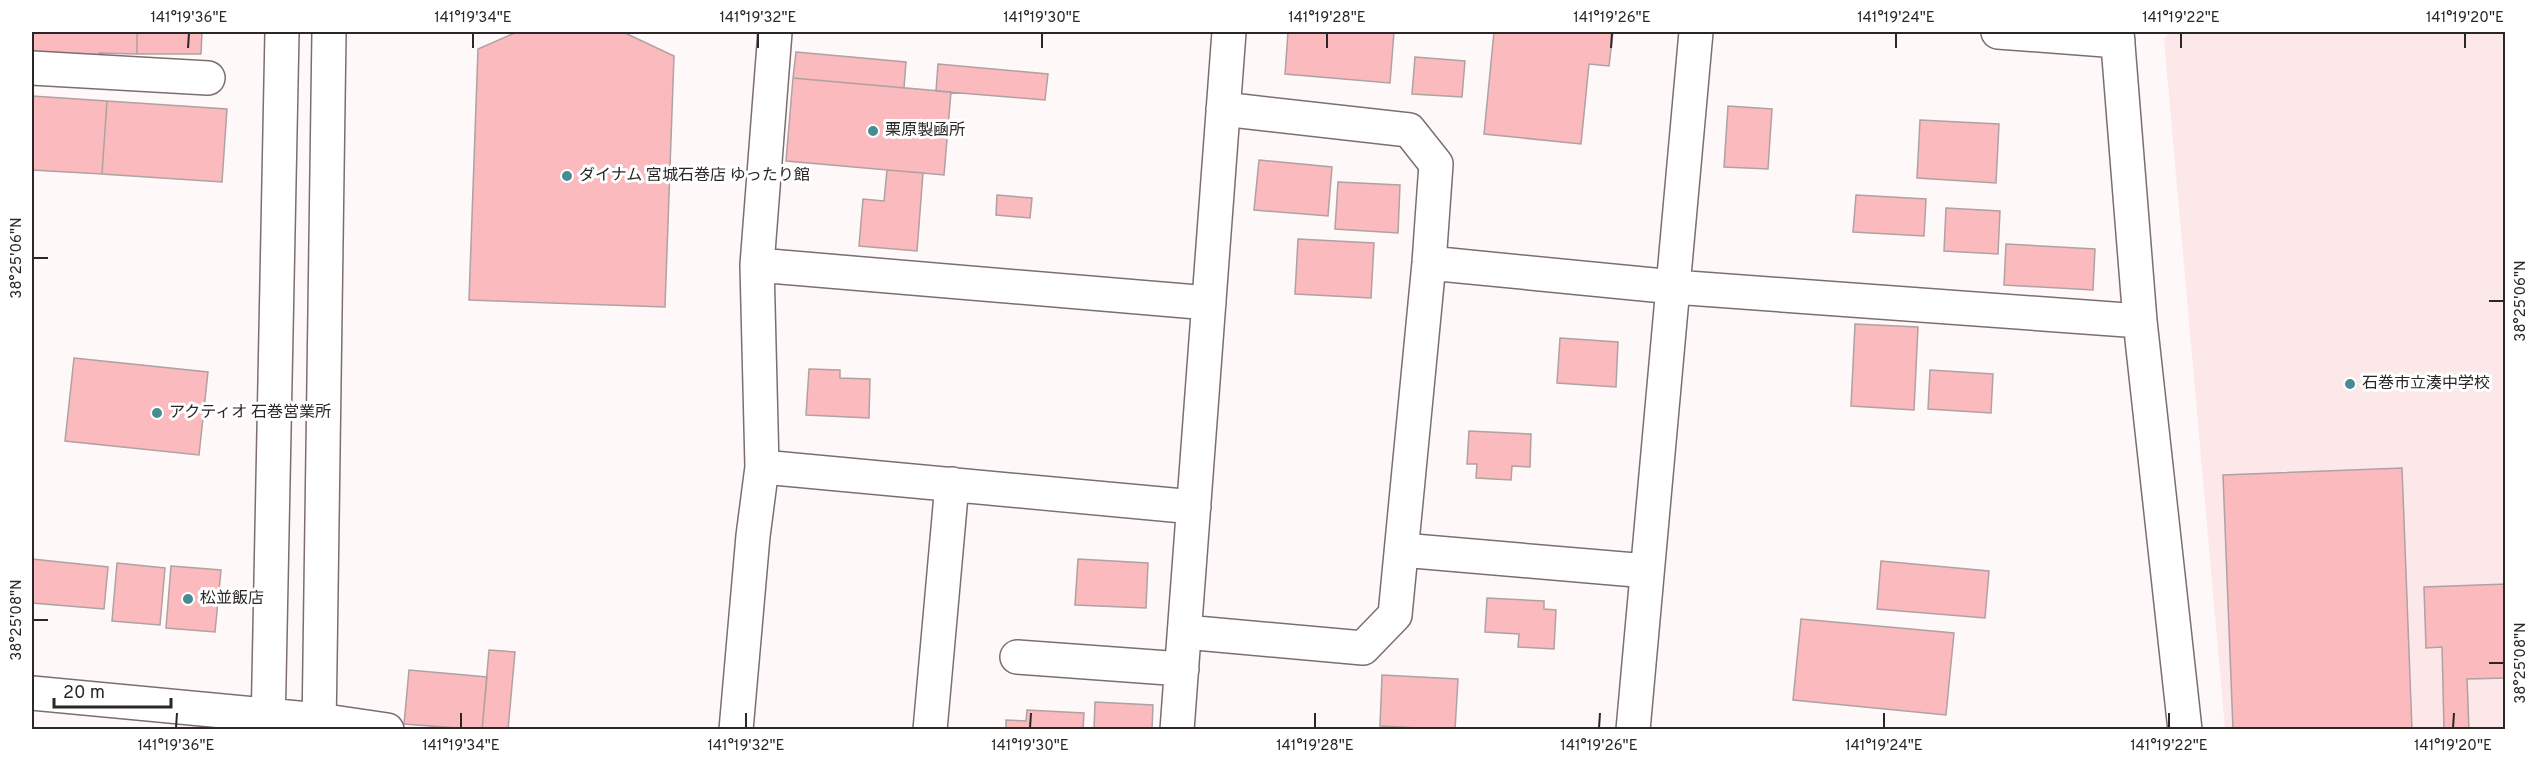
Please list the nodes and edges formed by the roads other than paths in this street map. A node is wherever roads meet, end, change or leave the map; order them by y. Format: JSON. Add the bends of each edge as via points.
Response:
{"nodes":[{"id":1,"x":282,"y":32,"type":"edge"},
{"id":2,"x":329,"y":32,"type":"edge"},
{"id":3,"x":775,"y":32,"type":"edge"},
{"id":4,"x":1229,"y":32,"type":"edge"},
{"id":5,"x":1696,"y":32,"type":"edge"},
{"id":6,"x":1998,"y":32,"type":"edge"},
{"id":7,"x":2117,"y":36,"type":"edge"},
{"id":8,"x":32,"y":68,"type":"edge"},
{"id":9,"x":208,"y":78,"type":"dead end"},
{"id":10,"x":1223,"y":109,"type":"junction"},
{"id":11,"x":1429,"y":263,"type":"junction"},
{"id":12,"x":757,"y":265,"type":"junction"},
{"id":13,"x":278,"y":267,"type":"junction"},
{"id":14,"x":325,"y":268,"type":"junction"},
{"id":15,"x":1674,"y":287,"type":"junction"},
{"id":16,"x":1209,"y":303,"type":"junction"},
{"id":17,"x":2140,"y":321,"type":"junction"},
{"id":18,"x":762,"y":467,"type":"junction"},
{"id":19,"x":952,"y":484,"type":"junction"},
{"id":20,"x":1194,"y":507,"type":"junction"},
{"id":21,"x":1402,"y":550,"type":"junction"},
{"id":22,"x":1647,"y":571,"type":"junction"},
{"id":23,"x":1185,"y":632,"type":"junction"},
{"id":24,"x":1017,"y":657,"type":"dead end"},
{"id":25,"x":1182,"y":669,"type":"junction"},
{"id":26,"x":32,"y":693,"type":"edge"},
{"id":27,"x":268,"y":722,"type":"edge"},
{"id":28,"x":319,"y":725,"type":"edge"},
{"id":29,"x":387,"y":729,"type":"edge"},
{"id":30,"x":736,"y":729,"type":"edge"},
{"id":31,"x":930,"y":729,"type":"edge"},
{"id":32,"x":1178,"y":729,"type":"edge"},
{"id":33,"x":1633,"y":729,"type":"edge"},
{"id":34,"x":2185,"y":729,"type":"edge"}],
"edges":[{"from":1,"to":13,"type":"street"},
{"from":2,"to":14,"type":"street"},
{"from":3,"to":12,"type":"street"},
{"from":4,"to":10,"type":"street"},
{"from":5,"to":15,"type":"street"},
{"from":6,"to":7,"type":"street"},
{"from":7,"to":17,"type":"street"},
{"from":8,"to":9,"type":"street"},
{"from":10,"to":11,"type":"street","via":[[1409,130],[1436,164]]},
{"from":10,"to":16,"type":"street"},
{"from":11,"to":15,"type":"street"},
{"from":11,"to":21,"type":"street"},
{"from":12,"to":16,"type":"street"},
{"from":12,"to":18,"type":"street"},
{"from":13,"to":14,"type":"street"},
{"from":13,"to":27,"type":"street"},
{"from":14,"to":28,"type":"street"},
{"from":15,"to":17,"type":"street"},
{"from":15,"to":22,"type":"street"},
{"from":16,"to":20,"type":"street"},
{"from":17,"to":34,"type":"street"},
{"from":18,"to":19,"type":"street"},
{"from":18,"to":30,"type":"street"},
{"from":19,"to":20,"type":"street"},
{"from":19,"to":31,"type":"street"},
{"from":20,"to":23,"type":"street"},
{"from":21,"to":22,"type":"street"},
{"from":21,"to":23,"type":"street","via":[[1395,615],[1363,648]]},
{"from":22,"to":33,"type":"street"},
{"from":23,"to":25,"type":"street"},
{"from":24,"to":25,"type":"street"},
{"from":25,"to":32,"type":"street"},
{"from":26,"to":27,"type":"street"},
{"from":27,"to":28,"type":"street"},
{"from":28,"to":29,"type":"street"}]}
